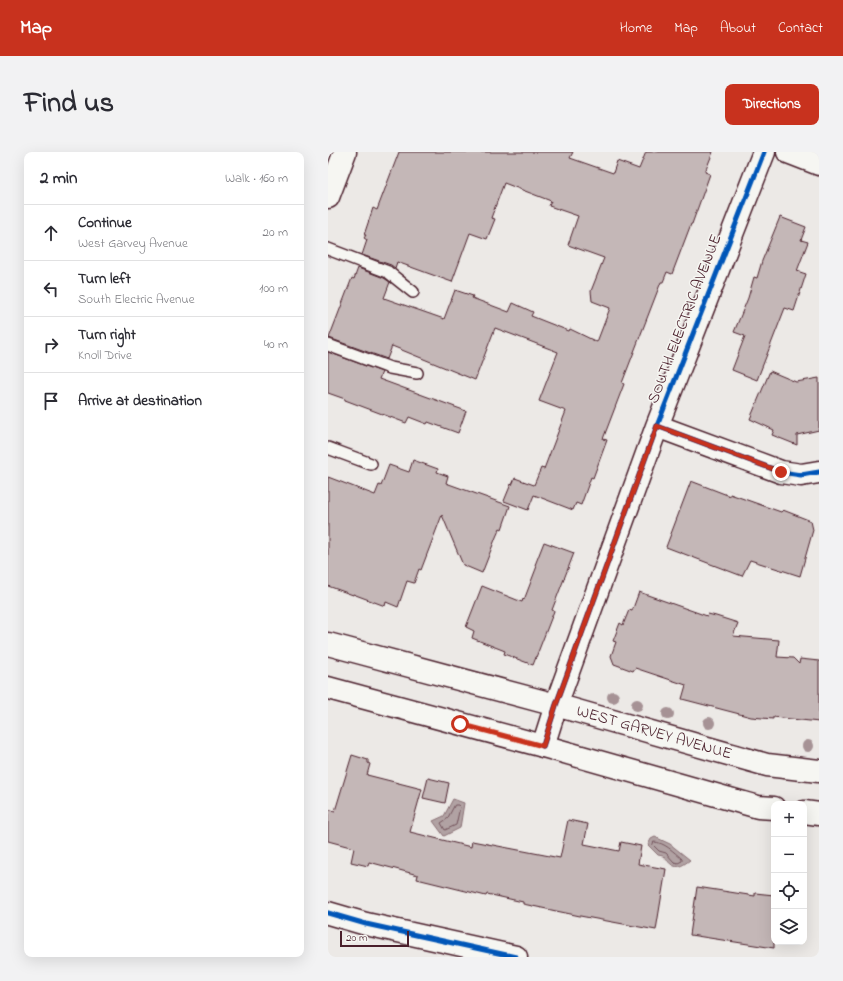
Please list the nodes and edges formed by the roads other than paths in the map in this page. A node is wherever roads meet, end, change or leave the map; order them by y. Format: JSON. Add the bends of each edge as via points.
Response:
{"nodes":[{"id":1,"x":345,"y":152,"type":"edge"},
{"id":2,"x":764,"y":152,"type":"edge"},
{"id":3,"x":788,"y":152,"type":"edge"},
{"id":4,"x":819,"y":164,"type":"edge"},
{"id":5,"x":328,"y":197,"type":"edge"},
{"id":6,"x":328,"y":249,"type":"edge"},
{"id":7,"x":413,"y":292,"type":"dead end"},
{"id":8,"x":328,"y":346,"type":"edge"},
{"id":9,"x":417,"y":373,"type":"dead end"},
{"id":10,"x":657,"y":426,"type":"junction"},
{"id":11,"x":328,"y":448,"type":"edge"},
{"id":12,"x":371,"y":464,"type":"dead end"},
{"id":13,"x":819,"y":472,"type":"edge"},
{"id":14,"x":328,"y":644,"type":"edge"},
{"id":15,"x":328,"y":688,"type":"edge"},
{"id":16,"x":556,"y":705,"type":"junction"},
{"id":17,"x":543,"y":746,"type":"junction"},
{"id":18,"x":819,"y":771,"type":"edge"},
{"id":19,"x":771,"y":808,"type":"edge"},
{"id":20,"x":807,"y":812,"type":"edge"},
{"id":21,"x":819,"y":814,"type":"edge"},
{"id":22,"x":328,"y":912,"type":"edge"},
{"id":23,"x":494,"y":955,"type":"edge"},
{"id":24,"x":516,"y":957,"type":"edge"}],
"edges":[{"from":1,"to":5,"type":"street"},
{"from":2,"to":10,"type":"street","name":"SOUTH ELECTRIC AVENUE"},
{"from":3,"to":4,"type":"street"},
{"from":6,"to":7,"type":"lane","via":[[388,272]]},
{"from":8,"to":9,"type":"lane","via":[[390,368]]},
{"from":10,"to":13,"type":"street","via":[[781,472],[801,475]]},
{"from":10,"to":16,"type":"street","name":"SOUTH ELECTRIC AVENUE"},
{"from":11,"to":12,"type":"lane"},
{"from":14,"to":16,"type":"street","name":"WEST GARVEY AVENUE"},
{"from":15,"to":17,"type":"street"},
{"from":16,"to":17,"type":"street","name":"SOUTH ELECTRIC AVENUE"},
{"from":16,"to":18,"type":"street","name":"WEST GARVEY AVENUE","via":[[767,765]]},
{"from":17,"to":19,"type":"street","via":[[758,807]]},
{"from":20,"to":21,"type":"street"},
{"from":22,"to":23,"type":"street","via":[[366,924]]},
{"from":23,"to":24,"type":"street"}]}
